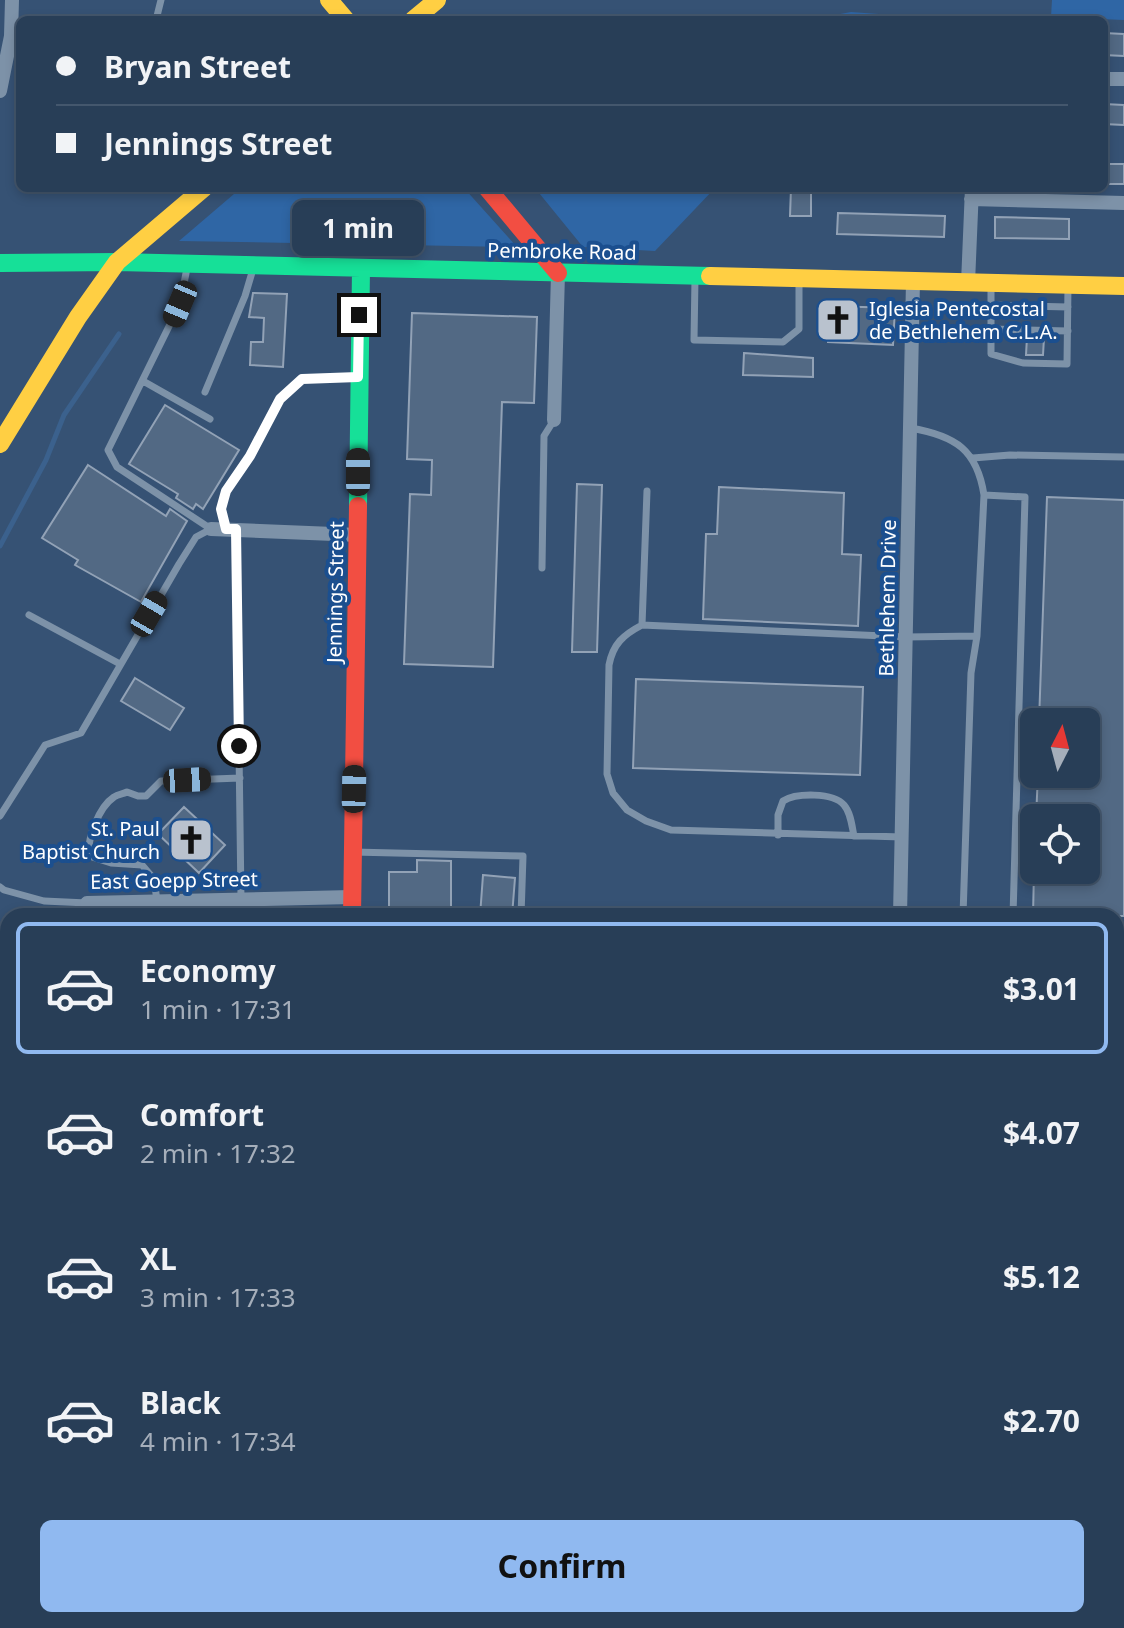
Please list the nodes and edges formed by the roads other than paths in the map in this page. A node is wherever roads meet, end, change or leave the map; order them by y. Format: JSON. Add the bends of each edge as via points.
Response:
{"nodes":[{"id":1,"x":12,"y":0,"type":"edge"},
{"id":2,"x":329,"y":0,"type":"edge"},
{"id":3,"x":437,"y":0,"type":"edge"},
{"id":4,"x":343,"y":16,"type":"edge"},
{"id":5,"x":418,"y":16,"type":"edge"},
{"id":6,"x":0,"y":91,"type":"edge"},
{"id":7,"x":199,"y":192,"type":"edge"},
{"id":8,"x":490,"y":192,"type":"edge"},
{"id":9,"x":972,"y":193,"type":"edge"},
{"id":10,"x":1124,"y":203,"type":"edge"},
{"id":11,"x":117,"y":262,"type":"junction"},
{"id":12,"x":0,"y":263,"type":"edge"},
{"id":13,"x":187,"y":264,"type":"junction"},
{"id":14,"x":254,"y":266,"type":"junction"},
{"id":15,"x":361,"y":269,"type":"junction"},
{"id":16,"x":558,"y":273,"type":"junction"},
{"id":17,"x":695,"y":276,"type":"junction"},
{"id":18,"x":799,"y":279,"type":"junction"},
{"id":19,"x":913,"y":281,"type":"junction"},
{"id":20,"x":968,"y":283,"type":"junction"},
{"id":21,"x":991,"y":283,"type":"junction"},
{"id":22,"x":1068,"y":285,"type":"junction"},
{"id":23,"x":1124,"y":286,"type":"edge"},
{"id":24,"x":991,"y":305,"type":"junction"},
{"id":25,"x":1068,"y":307,"type":"junction"},
{"id":26,"x":991,"y":329,"type":"junction"},
{"id":27,"x":1068,"y":331,"type":"junction"},
{"id":28,"x":358,"y":377,"type":"junction"},
{"id":29,"x":143,"y":381,"type":"junction"},
{"id":30,"x":205,"y":392,"type":"dead end"},
{"id":31,"x":210,"y":419,"type":"dead end"},
{"id":32,"x":554,"y":420,"type":"joint"},
{"id":33,"x":911,"y":428,"type":"junction"},
{"id":34,"x":0,"y":444,"type":"edge"},
{"id":35,"x":1124,"y":457,"type":"edge"},
{"id":36,"x":973,"y":458,"type":"junction"},
{"id":37,"x":647,"y":491,"type":"dead end"},
{"id":38,"x":984,"y":495,"type":"junction"},
{"id":39,"x":224,"y":529,"type":"junction"},
{"id":40,"x":358,"y":535,"type":"junction"},
{"id":41,"x":542,"y":568,"type":"dead end"},
{"id":42,"x":29,"y":615,"type":"dead end"},
{"id":43,"x":642,"y":625,"type":"junction"},
{"id":44,"x":977,"y":636,"type":"junction"},
{"id":45,"x":906,"y":637,"type":"junction"},
{"id":46,"x":120,"y":664,"type":"junction"},
{"id":47,"x":240,"y":778,"type":"junction"},
{"id":48,"x":0,"y":816,"type":"edge"},
{"id":49,"x":778,"y":835,"type":"junction"},
{"id":50,"x":854,"y":836,"type":"junction"},
{"id":51,"x":902,"y":837,"type":"junction"},
{"id":52,"x":352,"y":852,"type":"junction"},
{"id":53,"x":0,"y":887,"type":"edge"},
{"id":54,"x":352,"y":897,"type":"junction"},
{"id":55,"x":241,"y":898,"type":"junction"},
{"id":56,"x":157,"y":901,"type":"junction"},
{"id":57,"x":95,"y":907,"type":"edge"},
{"id":58,"x":352,"y":908,"type":"edge"},
{"id":59,"x":521,"y":908,"type":"edge"},
{"id":60,"x":900,"y":908,"type":"edge"},
{"id":61,"x":963,"y":908,"type":"edge"},
{"id":62,"x":1013,"y":908,"type":"edge"}],
"edges":[{"from":1,"to":6,"type":"street","via":[[8,61]]},
{"from":2,"to":4,"type":"main road"},
{"from":3,"to":5,"type":"main road"},
{"from":7,"to":11,"type":"main road"},
{"from":8,"to":16,"type":"main road"},
{"from":9,"to":10,"type":"street"},
{"from":9,"to":20,"type":"street"},
{"from":11,"to":12,"type":"main road","name":"Pembroke Road"},
{"from":11,"to":13,"type":"main road","name":"Pembroke Road"},
{"from":11,"to":34,"type":"main road"},
{"from":13,"to":14,"type":"main road","name":"Pembroke Road"},
{"from":13,"to":29,"type":"lane","via":[[180,304]]},
{"from":14,"to":15,"type":"main road","name":"Pembroke Road"},
{"from":14,"to":30,"type":"lane"},
{"from":15,"to":16,"type":"main road","name":"Pembroke Road"},
{"from":15,"to":28,"type":"main road","name":"Jennings Street"},
{"from":16,"to":17,"type":"main road","name":"Pembroke Road"},
{"from":16,"to":32,"type":"street"},
{"from":17,"to":18,"type":"main road","name":"Pembroke Road"},
{"from":17,"to":18,"type":"lane","via":[[694,340],[783,342],[799,329]]},
{"from":18,"to":19,"type":"main road","name":"Pembroke Road"},
{"from":19,"to":20,"type":"main road","name":"Pembroke Road"},
{"from":19,"to":33,"type":"street","name":"Bethlehem Drive"},
{"from":20,"to":21,"type":"main road","name":"Pembroke Road"},
{"from":21,"to":22,"type":"main road","name":"Pembroke Road"},
{"from":21,"to":24,"type":"lane"},
{"from":22,"to":23,"type":"main road","name":"Pembroke Road"},
{"from":22,"to":25,"type":"lane"},
{"from":24,"to":25,"type":"lane"},
{"from":24,"to":26,"type":"lane"},
{"from":25,"to":27,"type":"lane"},
{"from":26,"to":27,"type":"lane"},
{"from":26,"to":27,"type":"lane","via":[[991,354],[1023,363],[1067,364]]},
{"from":28,"to":39,"type":"lane","via":[[302,379],[280,399],[226,491],[221,509]]},
{"from":28,"to":40,"type":"main road","name":"Jennings Street"},
{"from":29,"to":31,"type":"lane"},
{"from":29,"to":39,"type":"lane","via":[[108,450],[117,467]]},
{"from":32,"to":41,"type":"lane","via":[[544,436]]},
{"from":33,"to":36,"type":"lane","via":[[950,439]]},
{"from":33,"to":45,"type":"street","name":"Bethlehem Drive"},
{"from":35,"to":36,"type":"lane"},
{"from":36,"to":38,"type":"lane"},
{"from":37,"to":43,"type":"lane"},
{"from":38,"to":44,"type":"lane"},
{"from":38,"to":62,"type":"lane","via":[[1025,497]]},
{"from":39,"to":40,"type":"street"},
{"from":39,"to":46,"type":"lane","via":[[196,537]]},
{"from":39,"to":47,"type":"lane"},
{"from":40,"to":52,"type":"main road","name":"Jennings Street"},
{"from":42,"to":46,"type":"lane"},
{"from":43,"to":45,"type":"lane"},
{"from":43,"to":49,"type":"lane","via":[[612,649],[609,665],[607,774],[613,793],[627,810],[671,830]]},
{"from":44,"to":45,"type":"lane"},
{"from":44,"to":61,"type":"lane","via":[[971,673]]},
{"from":45,"to":51,"type":"street","name":"Bethlehem Drive"},
{"from":46,"to":48,"type":"lane","via":[[81,733],[45,745]]},
{"from":47,"to":55,"type":"lane"},
{"from":47,"to":56,"type":"lane","via":[[161,781],[146,796],[127,792],[113,797],[98,819],[89,856],[142,865],[154,879]]},
{"from":49,"to":50,"type":"lane"},
{"from":49,"to":50,"type":"lane","via":[[783,801],[793,795],[840,801]]},
{"from":50,"to":51,"type":"lane"},
{"from":51,"to":60,"type":"street","name":"Bethlehem Drive"},
{"from":52,"to":54,"type":"main road","name":"Jennings Street"},
{"from":52,"to":59,"type":"lane","via":[[523,856]]},
{"from":53,"to":57,"type":"lane","name":"East Goepp Street","via":[[44,901]]},
{"from":54,"to":55,"type":"street","name":"East Goepp Street"},
{"from":54,"to":58,"type":"main road","name":"Jennings Street"},
{"from":55,"to":56,"type":"street","name":"East Goepp Street"},
{"from":56,"to":57,"type":"street","name":"East Goepp Street"}]}
